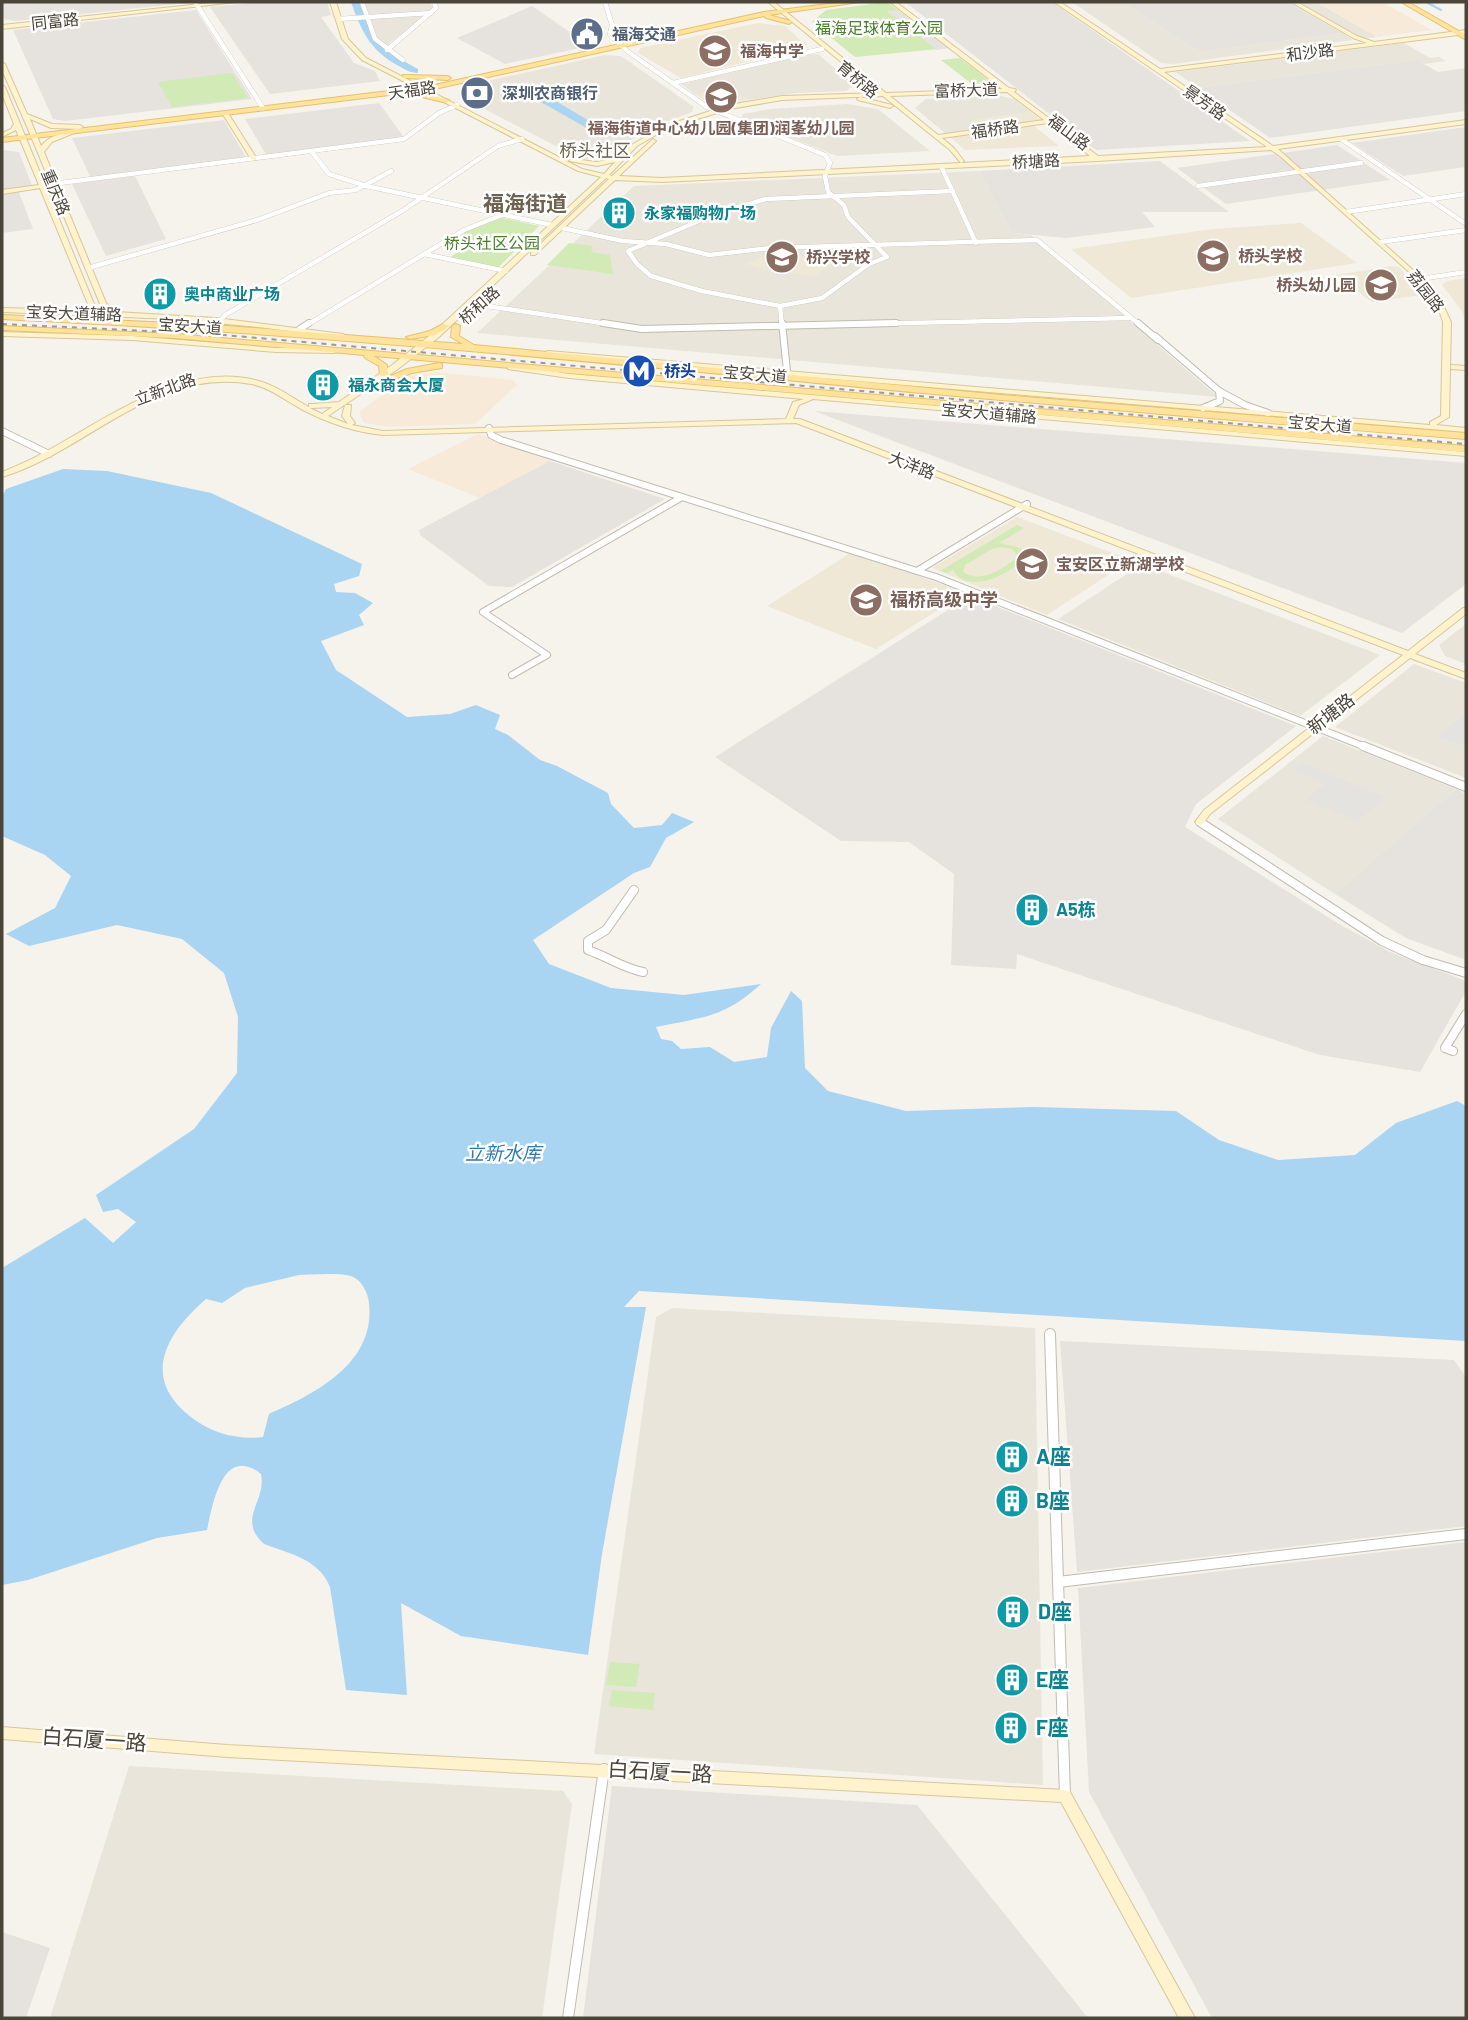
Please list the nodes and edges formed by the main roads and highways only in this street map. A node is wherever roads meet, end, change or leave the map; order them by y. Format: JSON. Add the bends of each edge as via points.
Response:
{"nodes":[{"id":1,"x":858,"y":2,"type":"edge"},
{"id":2,"x":1404,"y":2,"type":"edge"},
{"id":3,"x":1417,"y":2,"type":"edge"},
{"id":4,"x":822,"y":4,"type":"edge"},
{"id":5,"x":775,"y":7,"type":"edge"},
{"id":6,"x":744,"y":18,"type":"junction"},
{"id":7,"x":1465,"y":32,"type":"edge"},
{"id":8,"x":618,"y":44,"type":"junction"},
{"id":9,"x":461,"y":79,"type":"junction"},
{"id":10,"x":423,"y":87,"type":"junction"},
{"id":11,"x":375,"y":91,"type":"junction"},
{"id":12,"x":388,"y":93,"type":"junction"},
{"id":13,"x":262,"y":107,"type":"junction"},
{"id":14,"x":79,"y":129,"type":"junction"},
{"id":15,"x":3,"y":137,"type":"edge"},
{"id":16,"x":2,"y":317,"type":"edge"},
{"id":17,"x":451,"y":326,"type":"joint"},
{"id":18,"x":2,"y":328,"type":"edge"},
{"id":19,"x":356,"y":338,"type":"joint"},
{"id":20,"x":368,"y":339,"type":"junction"},
{"id":21,"x":430,"y":344,"type":"joint"},
{"id":22,"x":484,"y":348,"type":"junction"},
{"id":23,"x":358,"y":353,"type":"junction"},
{"id":24,"x":483,"y":365,"type":"junction"},
{"id":25,"x":1466,"y":436,"type":"edge"},
{"id":26,"x":1466,"y":449,"type":"edge"}],
"edges":[{"from":1,"to":4,"type":"main road","name":"天福路"},
{"from":2,"to":7,"type":"main road"},
{"from":3,"to":7,"type":"main road"},
{"from":4,"to":5,"type":"main road","name":"天福路"},
{"from":4,"to":6,"type":"main road","via":[[800,11],[792,21]]},
{"from":5,"to":6,"type":"main road","name":"天福路"},
{"from":5,"to":8,"type":"main road","name":"天福路"},
{"from":6,"to":8,"type":"main road","name":"天福路"},
{"from":8,"to":9,"type":"main road","name":"天福路"},
{"from":9,"to":10,"type":"main road","name":"天福路"},
{"from":9,"to":11,"type":"main road","via":[[401,76]]},
{"from":9,"to":12,"type":"main road","via":[[448,90],[452,102]]},
{"from":10,"to":11,"type":"main road","name":"天福路"},
{"from":10,"to":12,"type":"main road","name":"天福路"},
{"from":11,"to":13,"type":"main road","name":"天福路"},
{"from":12,"to":13,"type":"main road","name":"天福路"},
{"from":13,"to":14,"type":"main road","name":"天福路"},
{"from":13,"to":14,"type":"main road","name":"天福路"},
{"from":14,"to":15,"type":"main road","name":"天福路"},
{"from":16,"to":19,"type":"main road","name":"宝安大道"},
{"from":17,"to":20,"type":"main road","via":[[426,335]]},
{"from":17,"to":22,"type":"main road","via":[[457,339]]},
{"from":18,"to":23,"type":"main road","name":"宝安大道","via":[[153,335]]},
{"from":19,"to":20,"type":"main road","name":"宝安大道"},
{"from":20,"to":21,"type":"main road","name":"宝安大道"},
{"from":21,"to":22,"type":"main road","name":"宝安大道"},
{"from":22,"to":25,"type":"main road","name":"宝安大道"},
{"from":23,"to":24,"type":"main road","name":"宝安大道"},
{"from":23,"to":24,"type":"main road","via":[[380,362],[388,376],[433,366]]},
{"from":24,"to":26,"type":"main road","name":"宝安大道"}]}
